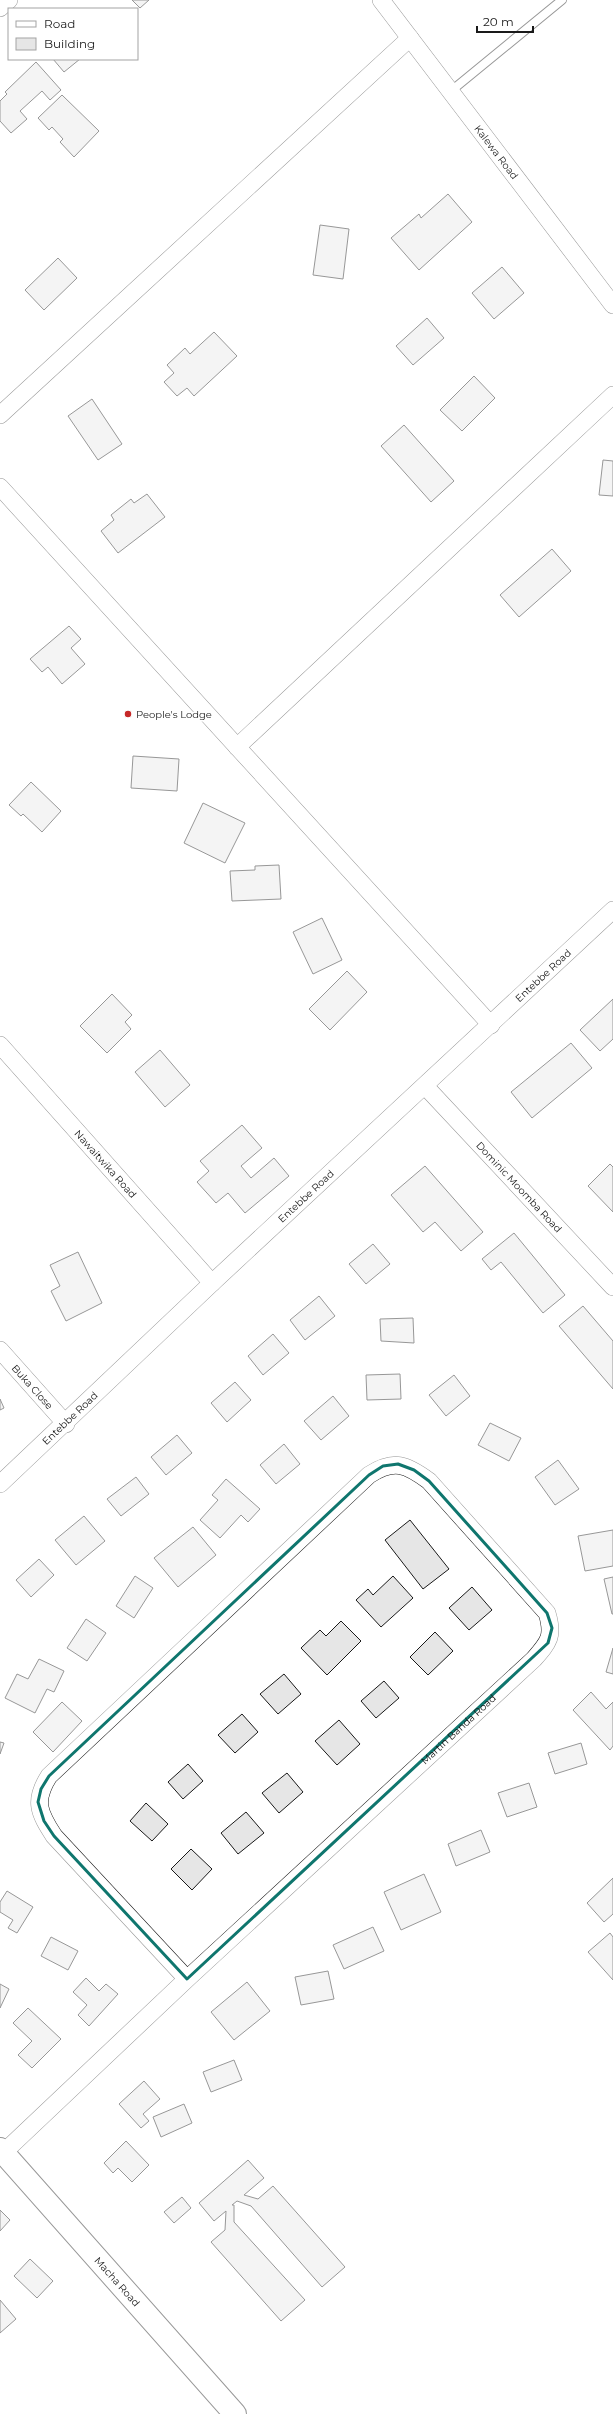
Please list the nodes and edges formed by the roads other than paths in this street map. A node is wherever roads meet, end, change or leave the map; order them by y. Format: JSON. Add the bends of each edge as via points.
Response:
{"nodes":[{"id":1,"x":9,"y":0,"type":"edge"},
{"id":2,"x":381,"y":0,"type":"edge"},
{"id":3,"x":562,"y":0,"type":"edge"},
{"id":4,"x":0,"y":8,"type":"edge"},
{"id":5,"x":410,"y":38,"type":"junction"},
{"id":6,"x":451,"y":91,"type":"junction"},
{"id":7,"x":613,"y":305,"type":"edge"},
{"id":8,"x":613,"y":395,"type":"edge"},
{"id":9,"x":0,"y":415,"type":"edge"},
{"id":10,"x":0,"y":487,"type":"edge"},
{"id":11,"x":237,"y":747,"type":"junction"},
{"id":12,"x":613,"y":910,"type":"edge"},
{"id":13,"x":491,"y":1025,"type":"junction"},
{"id":14,"x":0,"y":1045,"type":"edge"},
{"id":15,"x":425,"y":1086,"type":"junction"},
{"id":16,"x":212,"y":1283,"type":"junction"},
{"id":17,"x":613,"y":1287,"type":"edge"},
{"id":18,"x":0,"y":1350,"type":"edge"},
{"id":19,"x":66,"y":1424,"type":"junction"},
{"id":20,"x":0,"y":1484,"type":"edge"},
{"id":21,"x":187,"y":1979,"type":"junction"},
{"id":22,"x":1,"y":2151,"type":"edge"},
{"id":23,"x":235,"y":2414,"type":"edge"}],
"edges":[{"from":1,"to":4,"type":"street"},
{"from":2,"to":5,"type":"street","name":"Kalewa Road"},
{"from":3,"to":6,"type":"lane"},
{"from":5,"to":6,"type":"street","name":"Kalewa Road"},
{"from":5,"to":9,"type":"street"},
{"from":6,"to":7,"type":"street","name":"Kalewa Road"},
{"from":8,"to":11,"type":"street"},
{"from":10,"to":11,"type":"street"},
{"from":11,"to":13,"type":"street"},
{"from":12,"to":13,"type":"street","name":"Entebbe Road"},
{"from":13,"to":15,"type":"street","name":"Entebbe Road"},
{"from":14,"to":16,"type":"street","name":"Nawaitwika Road"},
{"from":15,"to":16,"type":"street","name":"Entebbe Road"},
{"from":15,"to":17,"type":"street","name":"Dominic Moomba Road"},
{"from":16,"to":19,"type":"street","name":"Entebbe Road"},
{"from":18,"to":19,"type":"street","name":"Buka Close"},
{"from":19,"to":20,"type":"street","name":"Entebbe Road"},
{"from":21,"to":21,"type":"street","name":"Martin Banda Road","via":[[54,1836],[44,1821],[38,1802],[41,1789],[49,1776],[369,1475],[383,1466],[398,1464],[414,1470],[429,1481],[547,1613],[552,1628],[548,1643],[534,1659]]},
{"from":21,"to":22,"type":"street","name":"Martin Banda Road"},
{"from":22,"to":23,"type":"main road","name":"Macha Road"}]}
